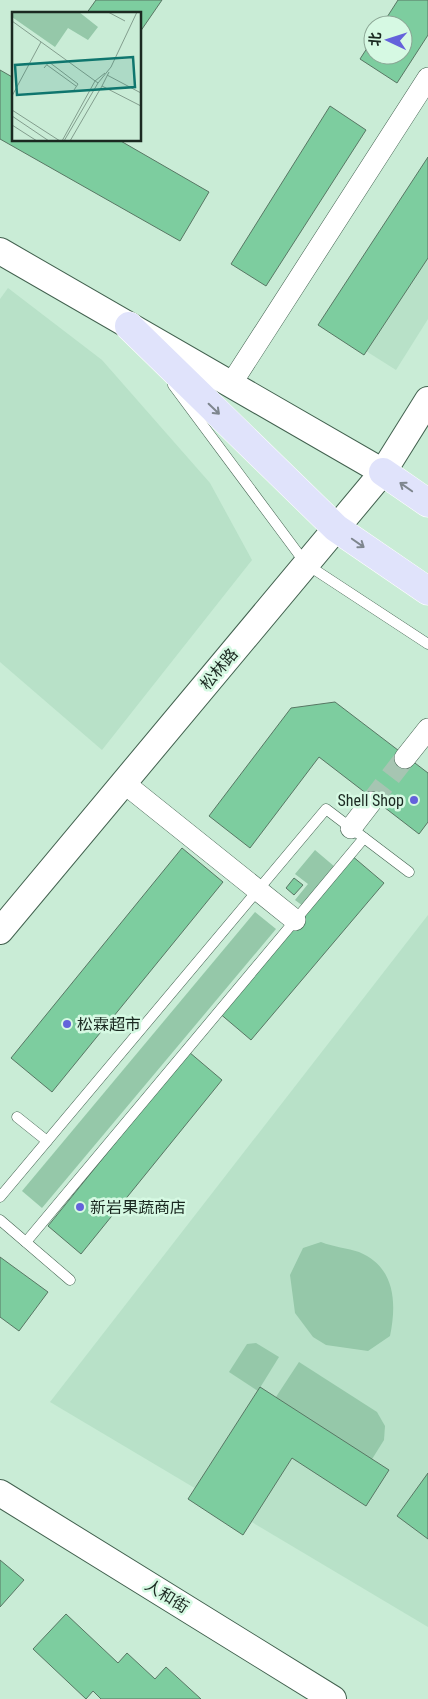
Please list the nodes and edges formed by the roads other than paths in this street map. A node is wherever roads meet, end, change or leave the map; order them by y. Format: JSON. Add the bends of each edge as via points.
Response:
{"nodes":[{"id":1,"x":428,"y":78,"type":"edge"},
{"id":2,"x":0,"y":252,"type":"edge"},
{"id":3,"x":129,"y":326,"type":"junction"},
{"id":4,"x":231,"y":384,"type":"junction"},
{"id":5,"x":428,"y":400,"type":"edge"},
{"id":6,"x":383,"y":472,"type":"junction"},
{"id":7,"x":428,"y":502,"type":"edge"},
{"id":8,"x":336,"y":528,"type":"junction"},
{"id":9,"x":306,"y":564,"type":"junction"},
{"id":10,"x":428,"y":591,"type":"edge"},
{"id":11,"x":428,"y":644,"type":"edge"},
{"id":12,"x":428,"y":729,"type":"edge"},
{"id":13,"x":405,"y":758,"type":"tunnel mouth"},
{"id":14,"x":124,"y":782,"type":"junction"},
{"id":15,"x":371,"y":802,"type":"tunnel mouth"},
{"id":16,"x":358,"y":833,"type":"junction"},
{"id":17,"x":409,"y":872,"type":"dead end"},
{"id":18,"x":258,"y":890,"type":"junction"},
{"id":19,"x":295,"y":920,"type":"junction"},
{"id":20,"x":0,"y":931,"type":"edge"},
{"id":21,"x":16,"y":1118,"type":"dead end"},
{"id":22,"x":47,"y":1141,"type":"junction"},
{"id":23,"x":0,"y":1197,"type":"edge"},
{"id":24,"x":0,"y":1220,"type":"edge"},
{"id":25,"x":26,"y":1242,"type":"junction"},
{"id":26,"x":70,"y":1280,"type":"dead end"},
{"id":27,"x":0,"y":1493,"type":"edge"},
{"id":28,"x":333,"y":1699,"type":"edge"}],
"edges":[{"from":1,"to":4,"type":"street"},
{"from":2,"to":3,"type":"street"},
{"from":3,"to":4,"type":"street"},
{"from":3,"to":8,"type":"main road","one_way":true},
{"from":3,"to":9,"type":"lane"},
{"from":4,"to":6,"type":"street"},
{"from":5,"to":6,"type":"street","name":"松林路"},
{"from":7,"to":6,"type":"main road","one_way":true},
{"from":6,"to":8,"type":"street","name":"松林路"},
{"from":8,"to":9,"type":"street","name":"松林路"},
{"from":8,"to":10,"type":"main road","one_way":true},
{"from":9,"to":11,"type":"lane"},
{"from":9,"to":14,"type":"street","name":"松林路"},
{"from":12,"to":13,"type":"street"},
{"from":14,"to":18,"type":"street"},
{"from":14,"to":20,"type":"street","name":"松林路"},
{"from":15,"to":16,"type":"street"},
{"from":16,"to":17,"type":"lane"},
{"from":16,"to":18,"type":"lane","via":[[326,809]]},
{"from":16,"to":19,"type":"lane"},
{"from":18,"to":19,"type":"street"},
{"from":18,"to":22,"type":"lane"},
{"from":19,"to":25,"type":"lane"},
{"from":21,"to":22,"type":"lane"},
{"from":22,"to":23,"type":"lane"},
{"from":24,"to":25,"type":"lane"},
{"from":25,"to":26,"type":"lane"},
{"from":27,"to":28,"type":"street","name":"人和街"}]}
